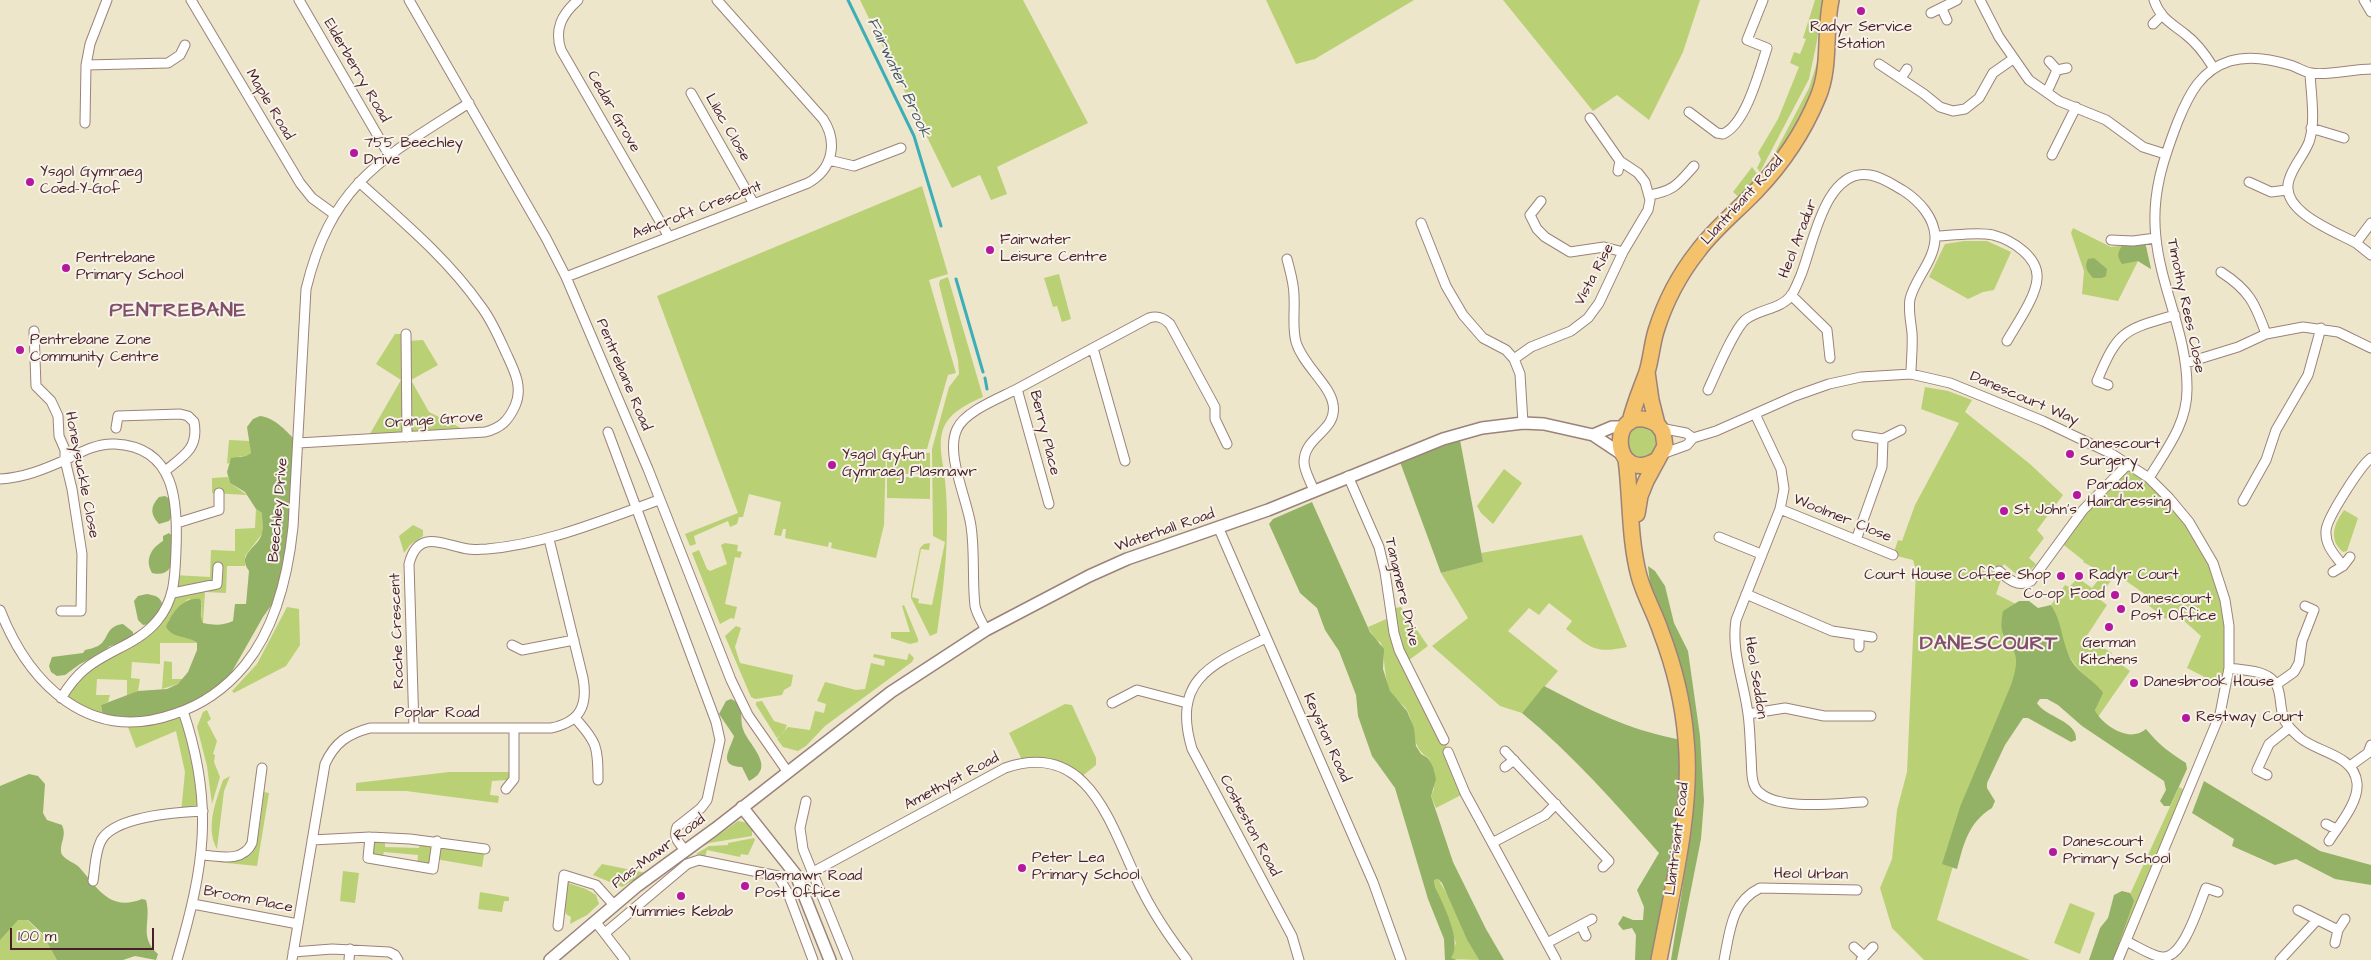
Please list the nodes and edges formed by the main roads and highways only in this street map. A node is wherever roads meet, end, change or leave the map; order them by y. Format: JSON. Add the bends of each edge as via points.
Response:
{"nodes":[{"id":1,"x":1831,"y":0,"type":"edge"},
{"id":2,"x":1647,"y":370,"type":"junction"},
{"id":3,"x":1627,"y":424,"type":"junction"},
{"id":4,"x":1659,"y":426,"type":"junction"},
{"id":5,"x":1625,"y":457,"type":"junction"},
{"id":6,"x":1659,"y":457,"type":"junction"},
{"id":7,"x":1634,"y":545,"type":"junction"},
{"id":8,"x":1659,"y":960,"type":"edge"}],
"edges":[{"from":1,"to":2,"type":"main road","name":"Llantrisant Road","via":[[1823,81],[1813,108],[1769,176],[1699,250],[1673,288],[1656,331]]},
{"from":2,"to":3,"type":"main road","name":"Llantrisant Road"},
{"from":2,"to":4,"type":"main road","name":"Llantrisant Road"},
{"from":3,"to":4,"type":"main road","via":[[1645,419]]},
{"from":3,"to":5,"type":"main road","name":"Llantrisant Road","via":[[1618,441]]},
{"from":4,"to":6,"type":"main road","name":"Llantrisant Road","via":[[1665,439]]},
{"from":5,"to":6,"type":"main road","via":[[1643,465]]},
{"from":5,"to":7,"type":"main road","name":"Llantrisant Road"},
{"from":6,"to":7,"type":"main road","name":"Llantrisant Road","via":[[1640,496]]},
{"from":7,"to":8,"type":"main road","name":"Llantrisant Road","via":[[1640,577],[1673,667],[1686,741],[1682,833]]}]}
